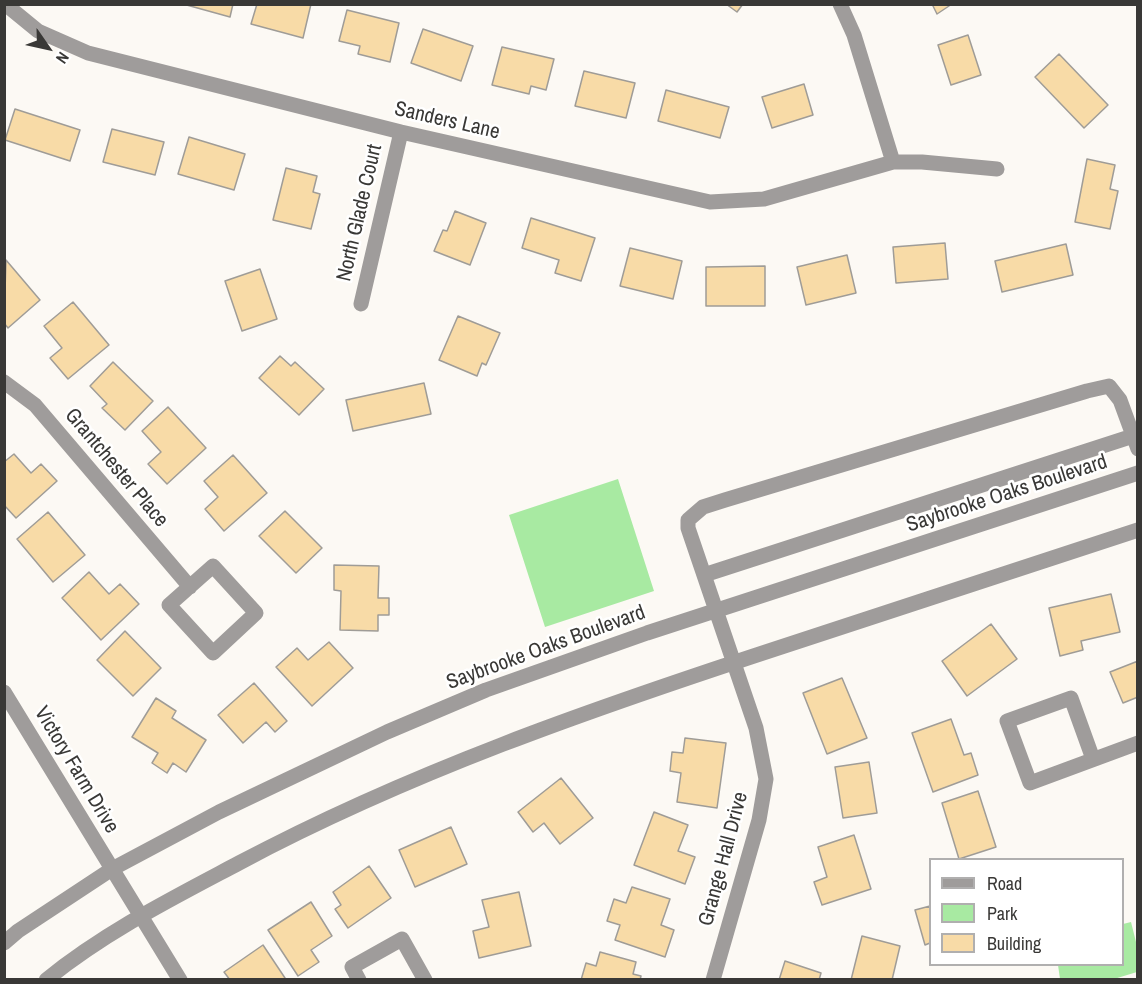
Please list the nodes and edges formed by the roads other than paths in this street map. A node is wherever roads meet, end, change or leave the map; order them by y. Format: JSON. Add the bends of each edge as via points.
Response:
{"nodes":[{"id":1,"x":5,"y":4,"type":"edge"},
{"id":2,"x":840,"y":4,"type":"edge"},
{"id":3,"x":401,"y":132,"type":"junction"},
{"id":4,"x":893,"y":162,"type":"junction"},
{"id":5,"x":997,"y":168,"type":"dead end"},
{"id":6,"x":361,"y":304,"type":"dead end"},
{"id":7,"x":4,"y":382,"type":"edge"},
{"id":8,"x":1135,"y":442,"type":"edge"},
{"id":9,"x":1137,"y":473,"type":"edge"},
{"id":10,"x":1137,"y":530,"type":"edge"},
{"id":11,"x":704,"y":575,"type":"junction"},
{"id":12,"x":190,"y":587,"type":"junction"},
{"id":13,"x":716,"y":611,"type":"junction"},
{"id":14,"x":734,"y":663,"type":"junction"},
{"id":15,"x":4,"y":692,"type":"edge"},
{"id":16,"x":1137,"y":743,"type":"edge"},
{"id":17,"x":1093,"y":759,"type":"junction"},
{"id":18,"x":112,"y":869,"type":"junction"},
{"id":19,"x":141,"y":916,"type":"junction"},
{"id":20,"x":4,"y":944,"type":"edge"},
{"id":21,"x":46,"y":980,"type":"edge"},
{"id":22,"x":180,"y":980,"type":"edge"},
{"id":23,"x":359,"y":980,"type":"edge"},
{"id":24,"x":424,"y":980,"type":"edge"},
{"id":25,"x":713,"y":980,"type":"edge"}],
"edges":[{"from":1,"to":3,"type":"street","name":"Sanders Lane","via":[[38,31],[88,53]]},
{"from":2,"to":4,"type":"street","via":[[854,35]]},
{"from":3,"to":4,"type":"street","name":"Sanders Lane","via":[[710,202],[764,198]]},
{"from":3,"to":6,"type":"street","name":"North Glade Court"},
{"from":4,"to":5,"type":"street","name":"Sanders Lane"},
{"from":7,"to":12,"type":"street","name":"Grantchester Place","via":[[36,405]]},
{"from":8,"to":11,"type":"street"},
{"from":8,"to":11,"type":"street","name":"Grange Hall Drive","via":[[1120,400],[1109,386],[703,507],[688,520],[687,528]]},
{"from":9,"to":13,"type":"street","name":"Saybrooke Oaks Boulevard"},
{"from":10,"to":14,"type":"street"},
{"from":11,"to":13,"type":"street","name":"Grange Hall Drive"},
{"from":12,"to":12,"type":"street","via":[[170,605],[213,653],[256,613],[213,566]]},
{"from":13,"to":14,"type":"street","name":"Grange Hall Drive"},
{"from":13,"to":18,"type":"street","name":"Saybrooke Oaks Boulevard","via":[[486,690],[387,732],[219,812]]},
{"from":14,"to":19,"type":"street","via":[[610,704],[399,785]]},
{"from":14,"to":25,"type":"street","name":"Grange Hall Drive","via":[[756,728],[766,779],[759,820]]},
{"from":15,"to":18,"type":"street","name":"Victory Farm Drive"},
{"from":16,"to":17,"type":"street"},
{"from":17,"to":17,"type":"street","via":[[1030,783],[1007,721],[1071,698]]},
{"from":18,"to":19,"type":"street","name":"Victory Farm Drive"},
{"from":18,"to":20,"type":"street","name":"Saybrooke Oaks Boulevard"},
{"from":19,"to":21,"type":"street"},
{"from":19,"to":22,"type":"street","name":"Victory Farm Drive"},
{"from":23,"to":24,"type":"street","via":[[352,968],[402,939]]}]}
